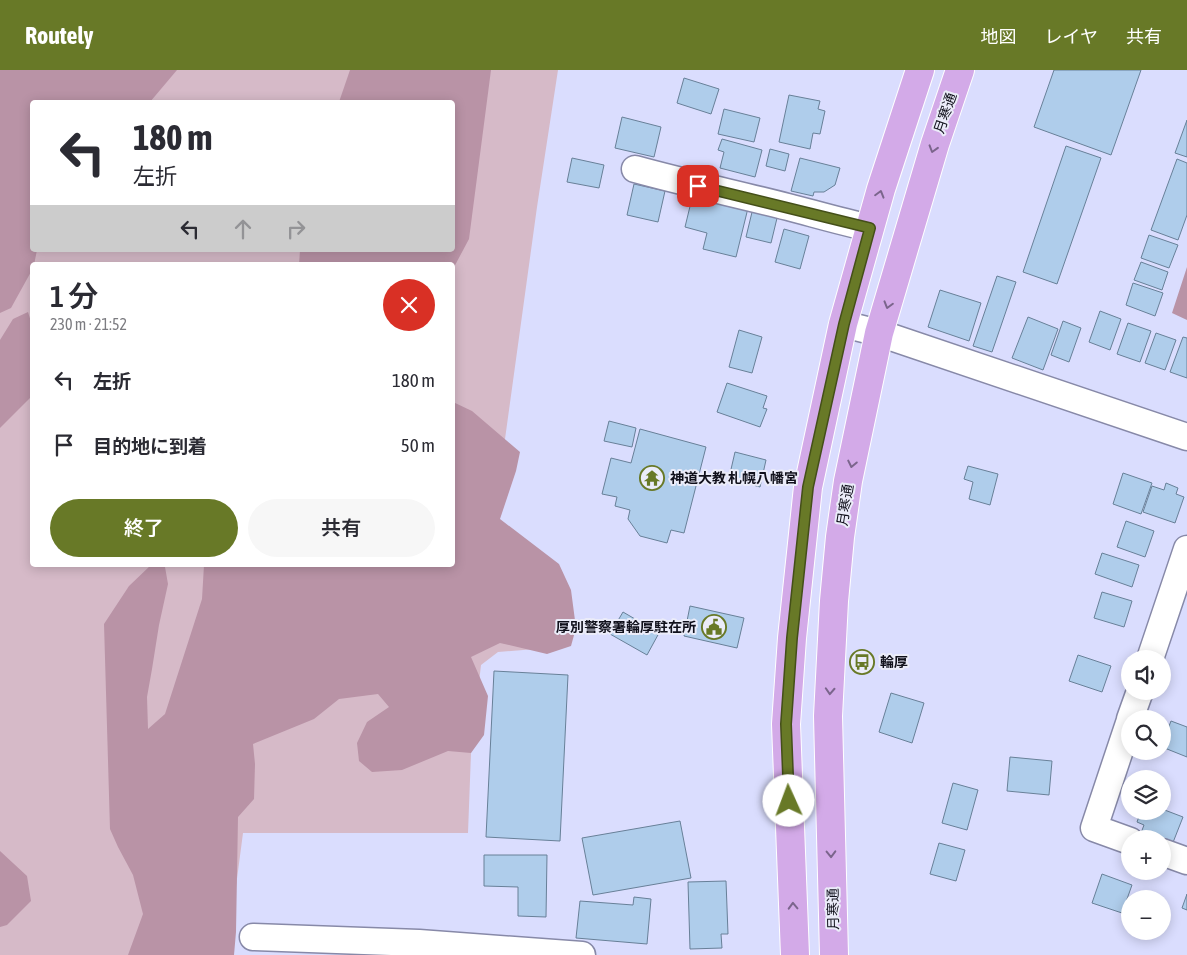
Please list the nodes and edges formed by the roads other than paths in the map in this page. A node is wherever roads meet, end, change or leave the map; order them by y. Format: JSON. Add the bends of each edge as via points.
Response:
{"nodes":[{"id":1,"x":920,"y":70,"type":"edge"},
{"id":2,"x":960,"y":70,"type":"edge"},
{"id":3,"x":635,"y":169,"type":"dead end"},
{"id":4,"x":870,"y":228,"type":"junction"},
{"id":5,"x":844,"y":324,"type":"junction"},
{"id":6,"x":879,"y":333,"type":"junction"},
{"id":7,"x":1187,"y":437,"type":"edge"},
{"id":8,"x":1187,"y":549,"type":"edge"},
{"id":9,"x":792,"y":638,"type":"junction"},
{"id":10,"x":832,"y":642,"type":"junction"},
{"id":11,"x":1153,"y":650,"type":"edge"},
{"id":12,"x":1121,"y":746,"type":"edge"},
{"id":13,"x":1121,"y":838,"type":"edge"},
{"id":14,"x":1171,"y":855,"type":"edge"},
{"id":15,"x":1187,"y":861,"type":"edge"},
{"id":16,"x":253,"y":937,"type":"dead end"},
{"id":17,"x":582,"y":955,"type":"edge"},
{"id":18,"x":795,"y":955,"type":"edge"},
{"id":19,"x":834,"y":955,"type":"edge"}],
"edges":[{"from":4,"to":1,"type":"highway","one_way":true},
{"from":2,"to":6,"type":"highway","name":"月寒通","one_way":true},
{"from":3,"to":4,"type":"street"},
{"from":4,"to":5,"type":"highway"},
{"from":5,"to":6,"type":"street"},
{"from":5,"to":9,"type":"highway","via":[[808,487]]},
{"from":6,"to":7,"type":"street"},
{"from":6,"to":10,"type":"highway","name":"月寒通","one_way":true,"via":[[848,481],[840,536]]},
{"from":8,"to":11,"type":"street"},
{"from":9,"to":10,"type":"highway"},
{"from":18,"to":9,"type":"highway","one_way":true,"via":[[786,724]]},
{"from":10,"to":19,"type":"highway","name":"月寒通","one_way":true,"via":[[828,716]]},
{"from":12,"to":13,"type":"street","via":[[1094,828]]},
{"from":14,"to":15,"type":"street"},
{"from":16,"to":17,"type":"street","via":[[419,943]]}]}
